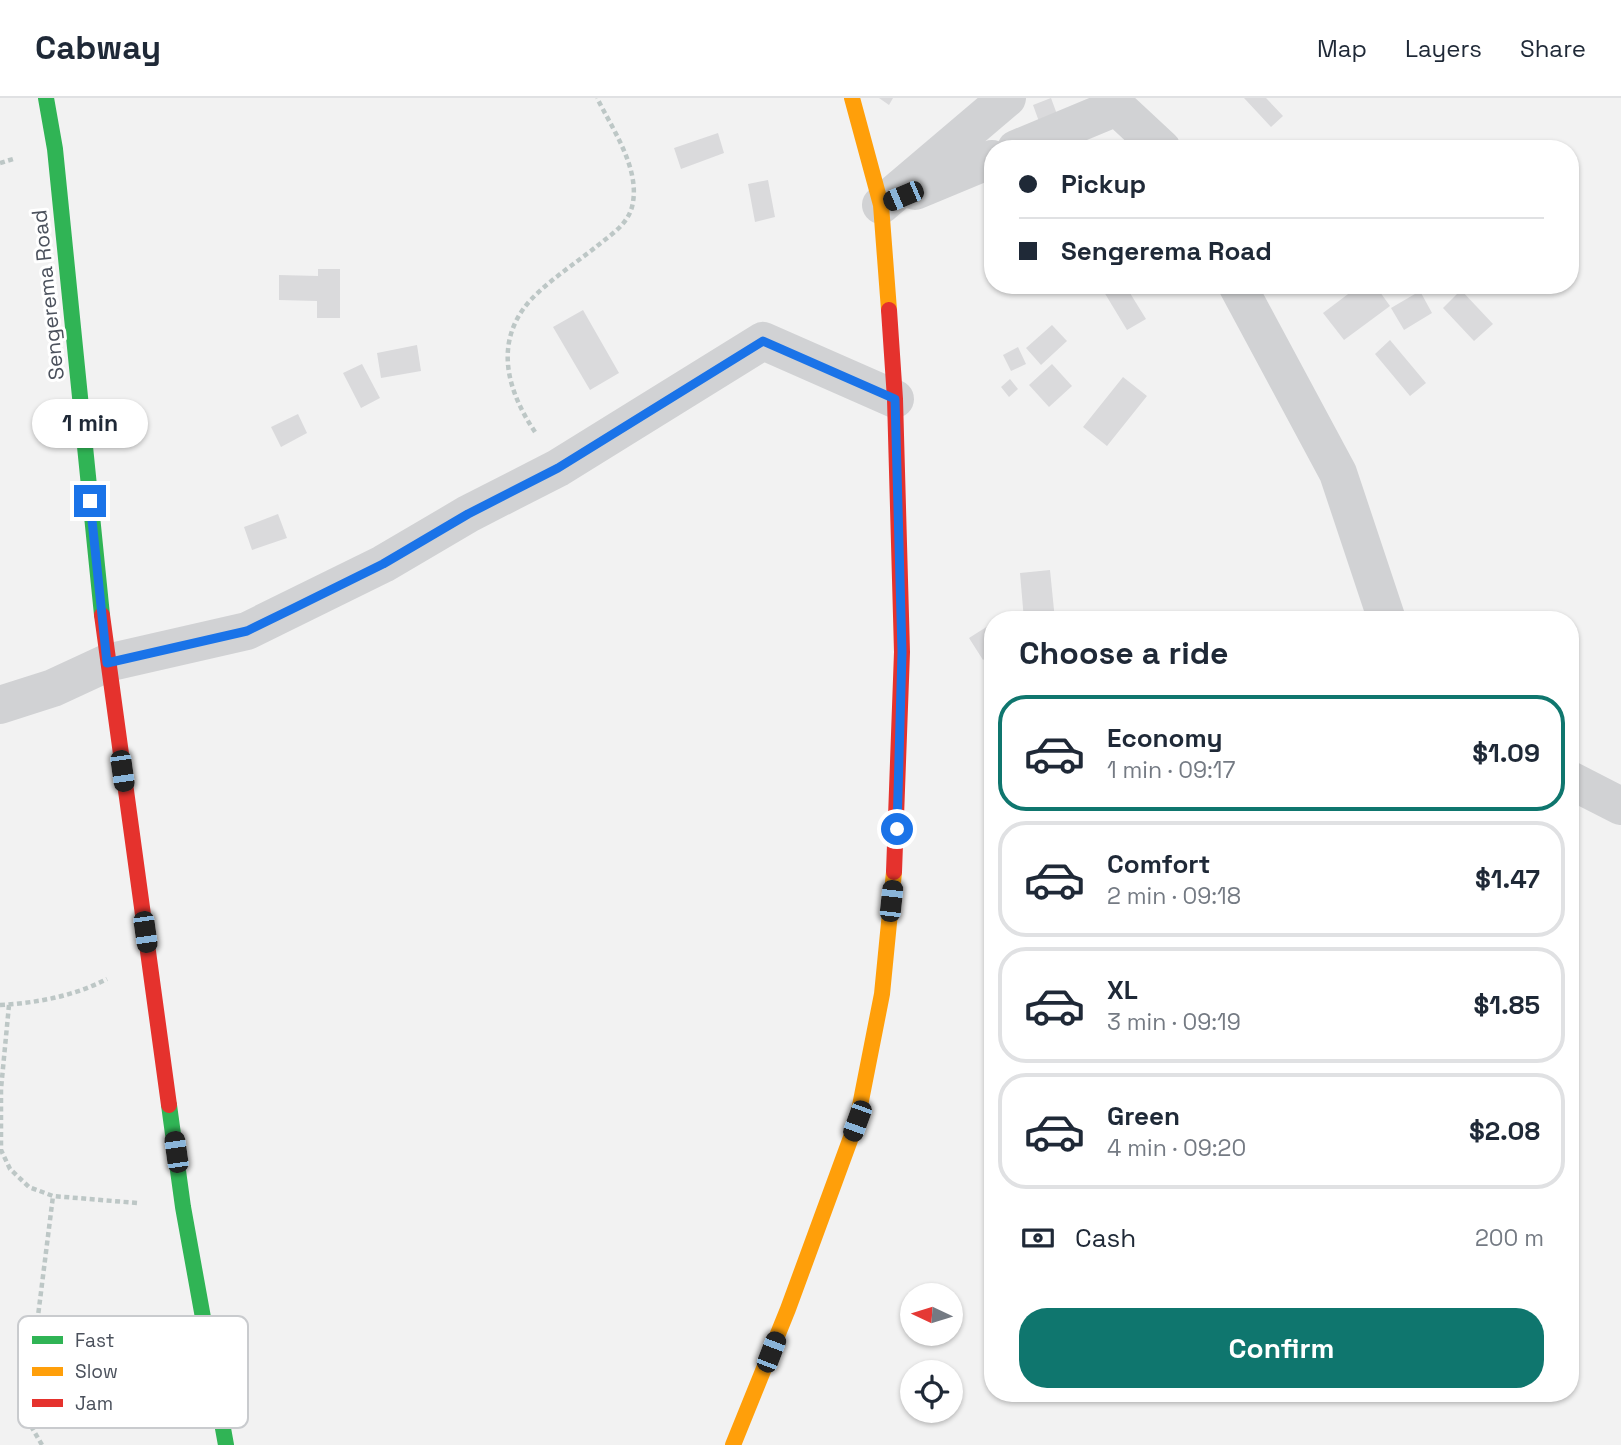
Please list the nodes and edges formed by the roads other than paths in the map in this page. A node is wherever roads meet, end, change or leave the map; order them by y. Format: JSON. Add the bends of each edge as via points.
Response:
{"nodes":[{"id":1,"x":46,"y":98,"type":"edge"},
{"id":2,"x":852,"y":98,"type":"edge"},
{"id":3,"x":1007,"y":98,"type":"edge"},
{"id":4,"x":1038,"y":140,"type":"edge"},
{"id":5,"x":1152,"y":140,"type":"edge"},
{"id":6,"x":984,"y":162,"type":"edge"},
{"id":7,"x":881,"y":205,"type":"junction"},
{"id":8,"x":1242,"y":294,"type":"edge"},
{"id":9,"x":895,"y":399,"type":"junction"},
{"id":10,"x":1384,"y":611,"type":"edge"},
{"id":11,"x":107,"y":663,"type":"junction"},
{"id":12,"x":0,"y":705,"type":"edge"},
{"id":13,"x":1579,"y":785,"type":"edge"},
{"id":14,"x":1621,"y":806,"type":"edge"},
{"id":15,"x":203,"y":1316,"type":"edge"},
{"id":16,"x":733,"y":1445,"type":"edge"}],
"edges":[{"from":1,"to":11,"type":"street","name":"Sengerema Road"},
{"from":2,"to":7,"type":"street"},
{"from":3,"to":7,"type":"street"},
{"from":4,"to":5,"type":"street","via":[[1117,107]]},
{"from":6,"to":7,"type":"street"},
{"from":7,"to":9,"type":"street"},
{"from":8,"to":10,"type":"street","via":[[1338,473]]},
{"from":9,"to":11,"type":"street","via":[[763,341],[558,468],[383,564],[247,631]]},
{"from":9,"to":16,"type":"street","via":[[902,652],[896,854],[882,994],[857,1121]]},
{"from":11,"to":12,"type":"street","via":[[53,688]]},
{"from":11,"to":15,"type":"street","name":"Sengerema Road","via":[[183,1207]]},
{"from":13,"to":14,"type":"street"}]}
